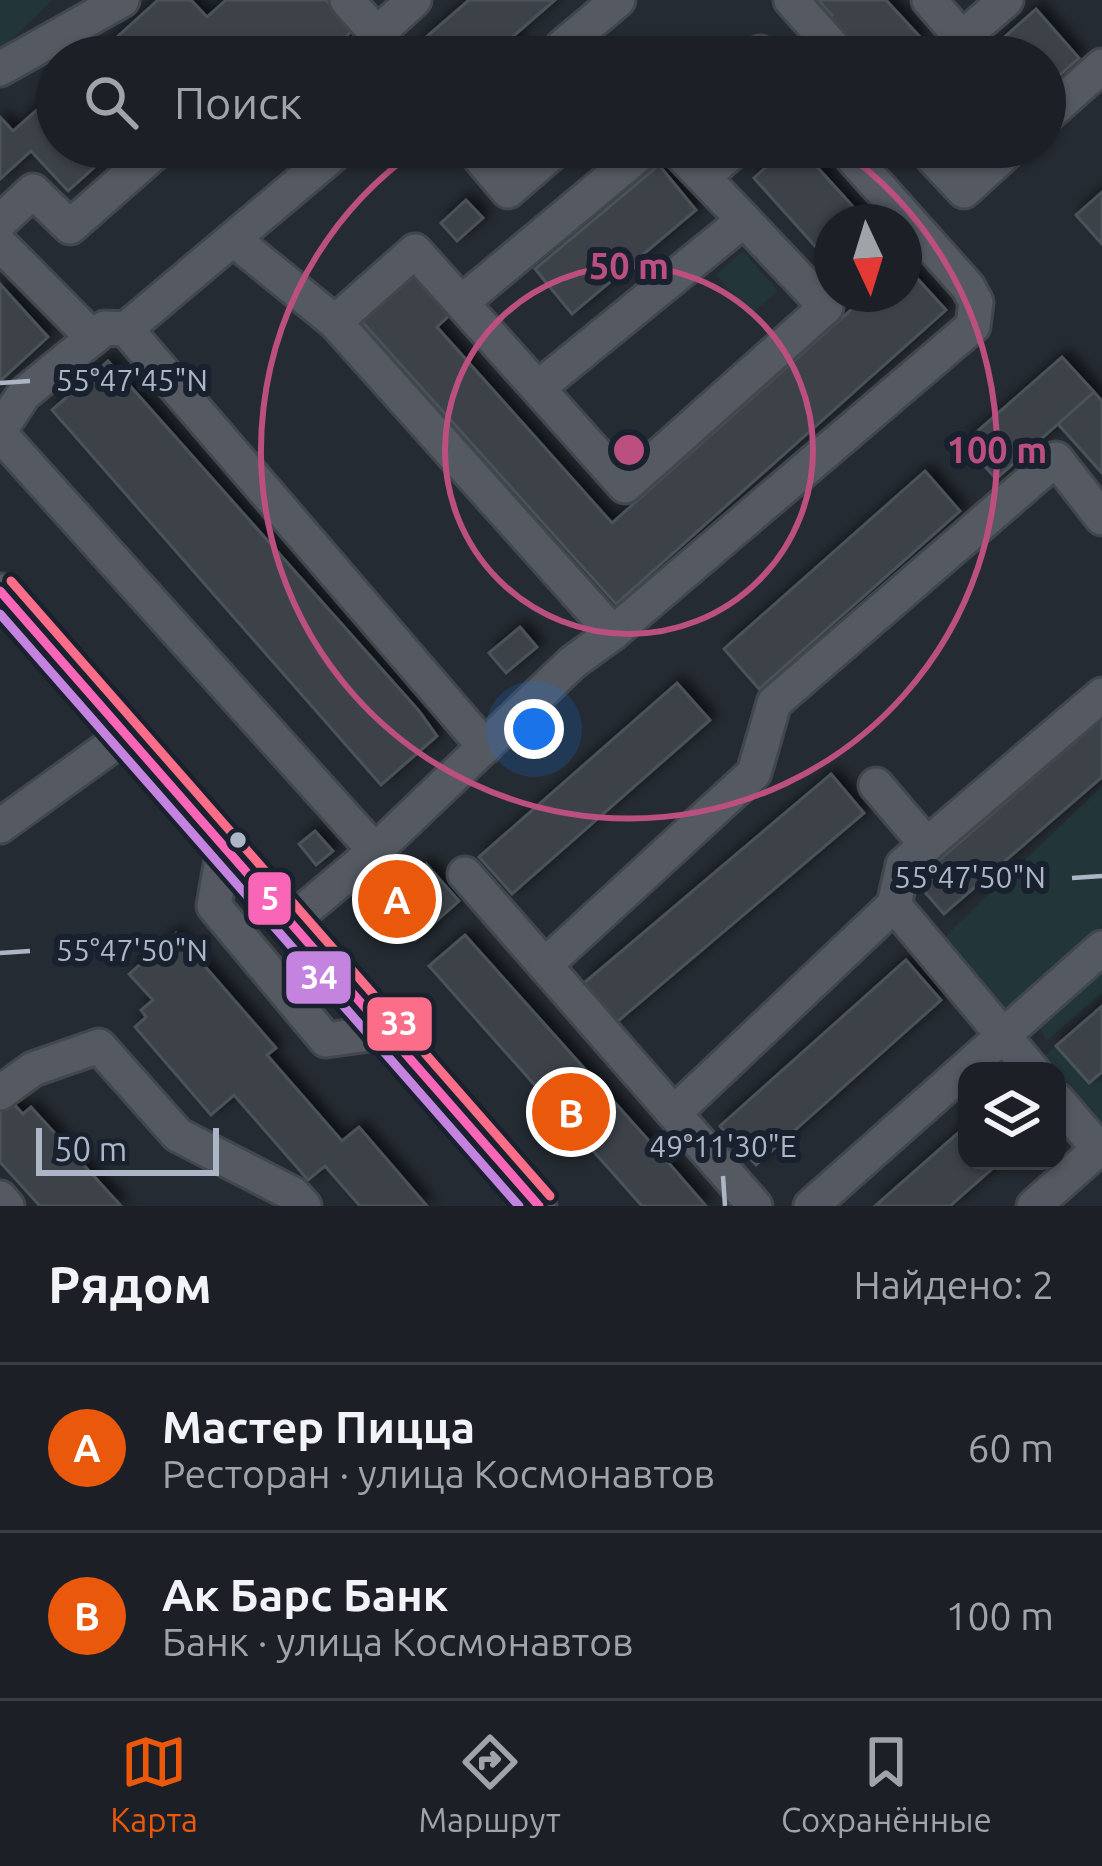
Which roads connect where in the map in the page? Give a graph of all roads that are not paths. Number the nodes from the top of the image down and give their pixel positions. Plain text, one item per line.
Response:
1 (122, 0) edge
2 (347, 0) edge
3 (414, 0) edge
4 (618, 0) edge
5 (790, 0) edge
6 (929, 0) edge
7 (1006, 0) edge
8 (58, 36) edge
9 (379, 36) edge
10 (392, 36) edge
11 (575, 36) edge
12 (823, 36) edge
13 (946, 36) edge
14 (964, 36) edge
15 (36, 49) edge
16 (1102, 66) edge
17 (0, 69) edge
18 (1066, 98) edge
19 (137, 168) edge
20 (316, 168) edge
21 (489, 168) edge
22 (535, 168) edge
23 (623, 168) edge
24 (695, 168) edge
25 (714, 168) edge
26 (862, 168) edge
27 (943, 168) edge
28 (989, 168) edge
29 (704, 177) junction
30 (744, 220) junction
31 (0, 223) edge
32 (233, 239) junction
33 (0, 244) edge
34 (462, 302) junction
35 (335, 322) junction
36 (109, 333) junction
37 (538, 388) junction
38 (0, 432) edge
39 (1102, 518) edge
40 (0, 591) edge
41 (613, 633) junction
42 (1102, 695) edge
43 (126, 735) junction
44 (485, 747) junction
45 (876, 785) dead end
46 (0, 826) edge
47 (927, 845) junction
48 (224, 848) junction
49 (376, 851) junction
50 (465, 874) dead end
51 (894, 904) junction
52 (294, 920) junction
53 (1102, 949) edge
54 (545, 965) junction
55 (391, 1031) junction
56 (1004, 1036) junction
57 (1026, 1062) edge
58 (0, 1094) edge
59 (1066, 1110) edge
60 (674, 1112) junction
61 (1100, 1148) edge
62 (0, 1198) edge
63 (1053, 1200) edge
64 (7, 1206) edge
65 (304, 1206) edge
66 (539, 1206) edge
67 (755, 1206) edge
68 (811, 1206) edge

1 - 8 street
2 - 9 street
3 - 10 street
4 - 11 street
5 - 12 street
6 - 13 street
7 - 14 street
15 - 17 street
16 - 18 street
19 - 31 street
20 - 32 street
21 - 22 street
23 - 34 street
24 - 29 street
25 - 29 street
26 - 41 street
27 - 28 street
29 - 30 street
30 - 37 street
30 - 37 street
32 - 35 street
32 - 36 street
33 - 36 street
34 - 35 street
34 - 37 street
35 - 41 street
36 - 38 street
36 - 44 street
38 - 49 street
39 - 54 street
40 - 43 street
41 - 44 street
42 - 47 street
43 - 46 street
43 - 48 street
44 - 49 street
45 - 47 street
47 - 51 street
48 - 52 street
48 - 55 street
49 - 52 street
50 - 54 street
51 - 56 street
51 - 60 street
52 - 55 street
53 - 56 street
54 - 60 street
55 - 66 street
56 - 57 street
56 - 68 street
58 - 65 street
59 - 61 street
60 - 67 street
61 - 63 street
62 - 64 street

